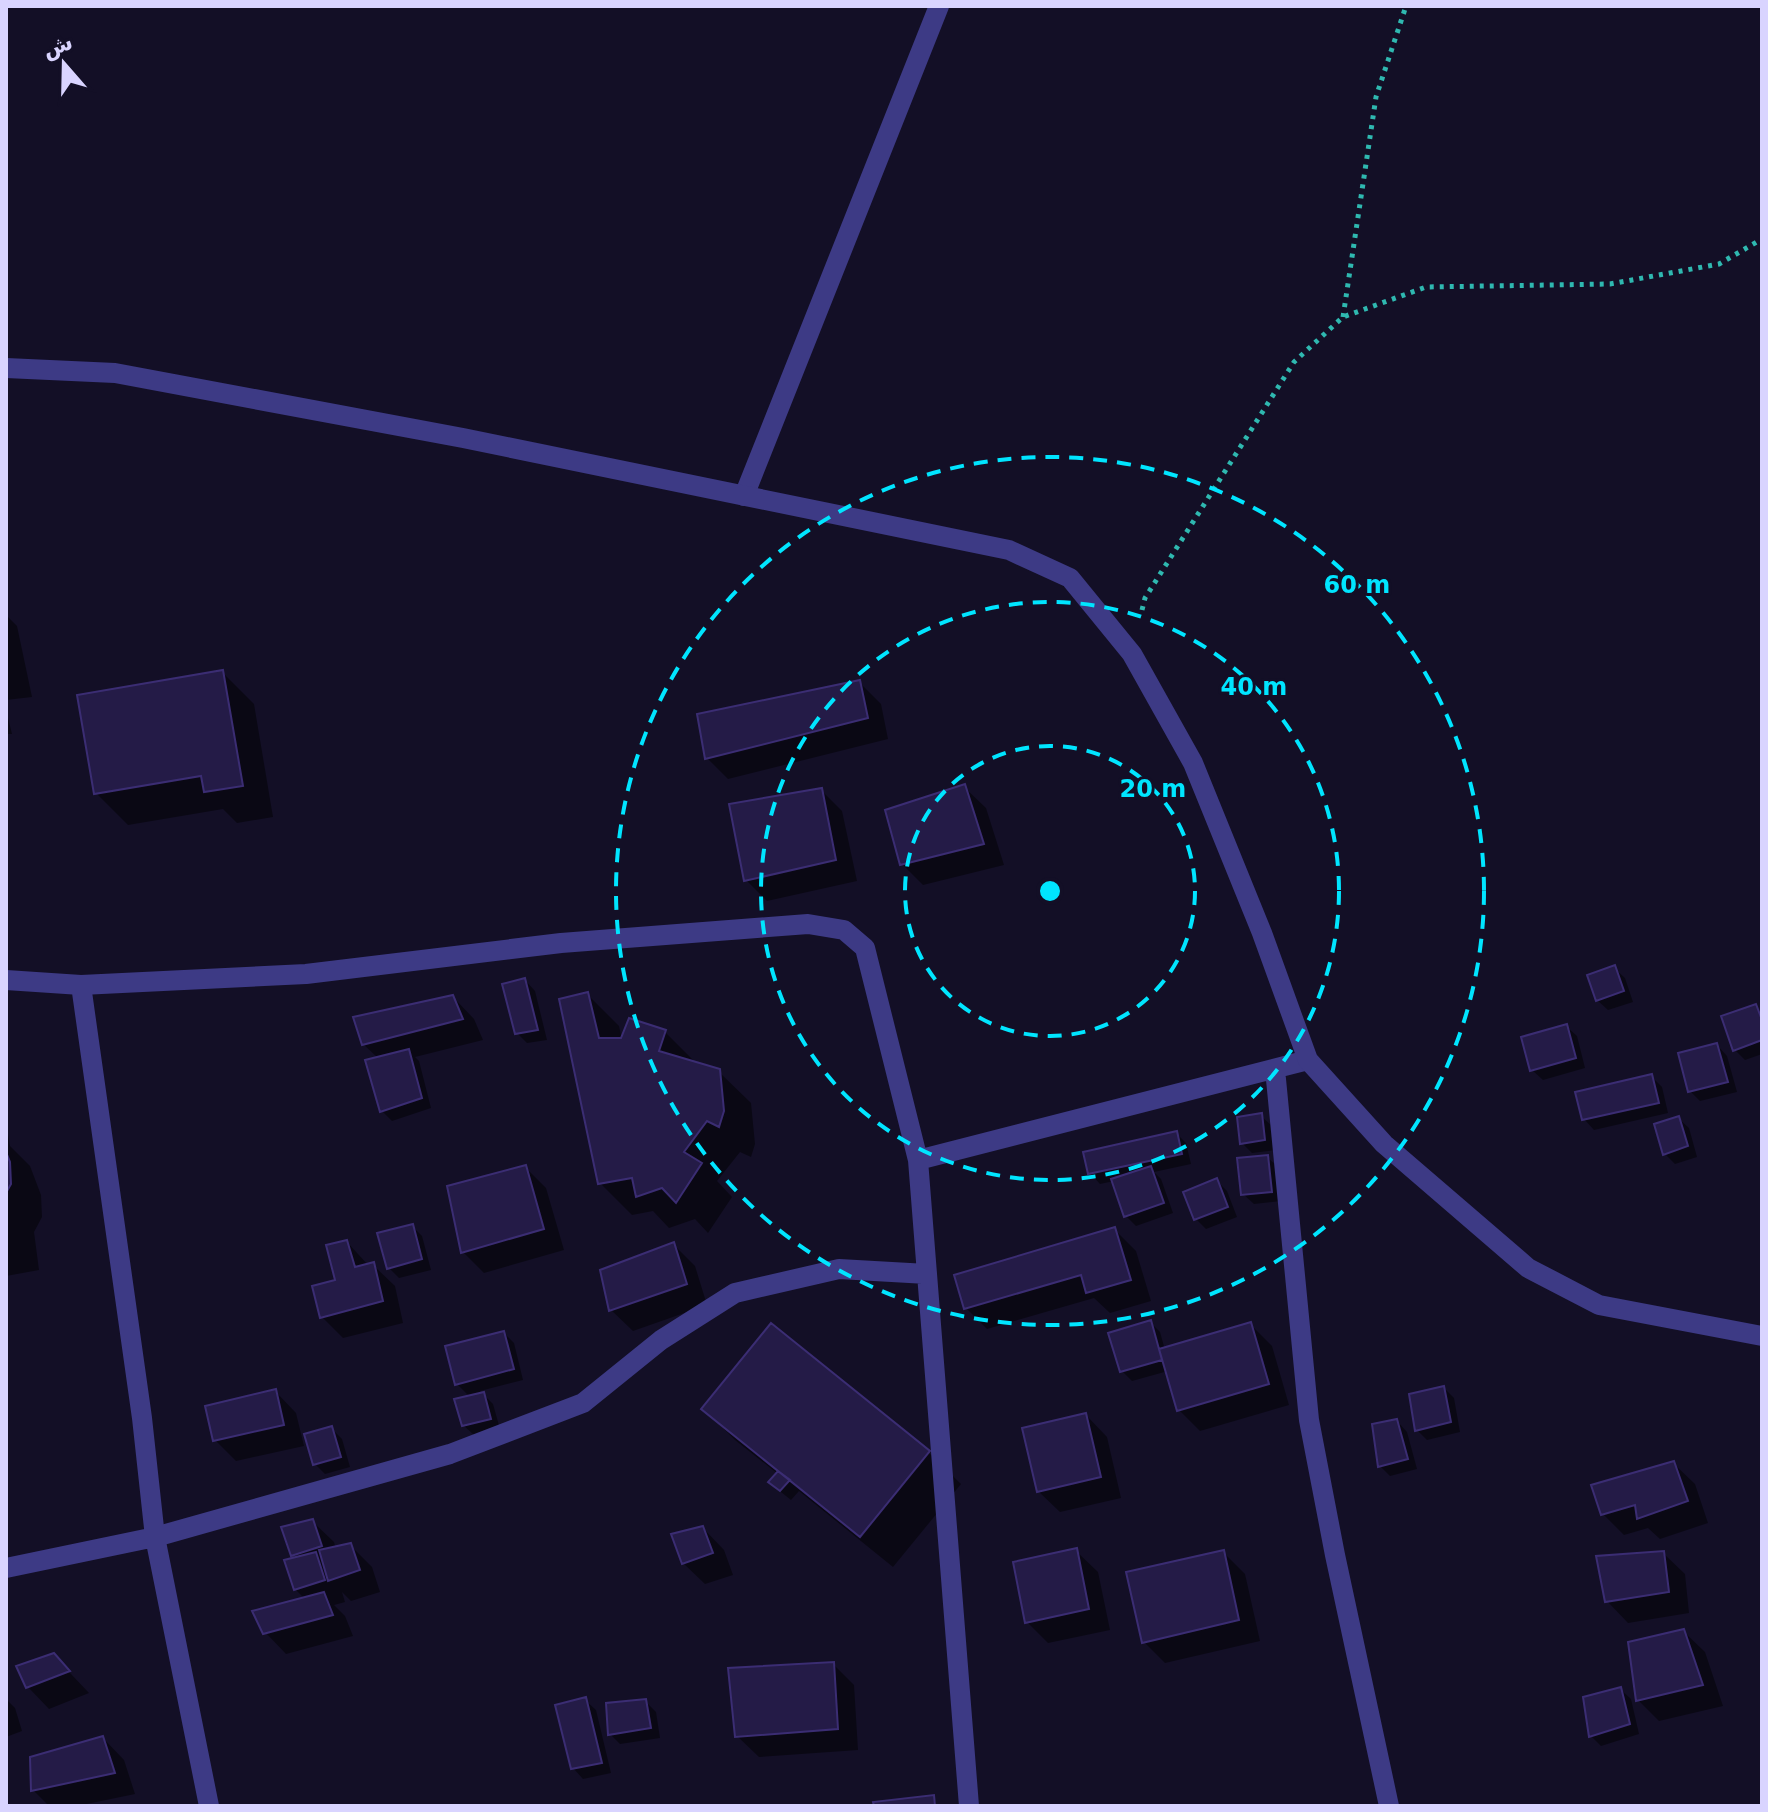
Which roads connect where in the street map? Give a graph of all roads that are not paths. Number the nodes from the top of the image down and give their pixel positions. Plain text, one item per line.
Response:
1 (939, 6) edge
2 (6, 368) edge
3 (744, 496) junction
4 (6, 980) edge
5 (81, 985) junction
6 (1308, 1060) junction
7 (1275, 1069) junction
8 (918, 1160) junction
9 (927, 1274) junction
10 (1762, 1336) edge
11 (155, 1537) junction
12 (6, 1568) edge
13 (209, 1806) edge
14 (969, 1806) edge
15 (1389, 1806) edge

1 - 3 street
2 - 3 street
3 - 6 street
4 - 5 street
5 - 8 street
5 - 11 street
6 - 7 street
6 - 10 street
7 - 8 street
7 - 15 street
8 - 9 street
9 - 11 street
9 - 14 street
11 - 12 street
11 - 13 street

